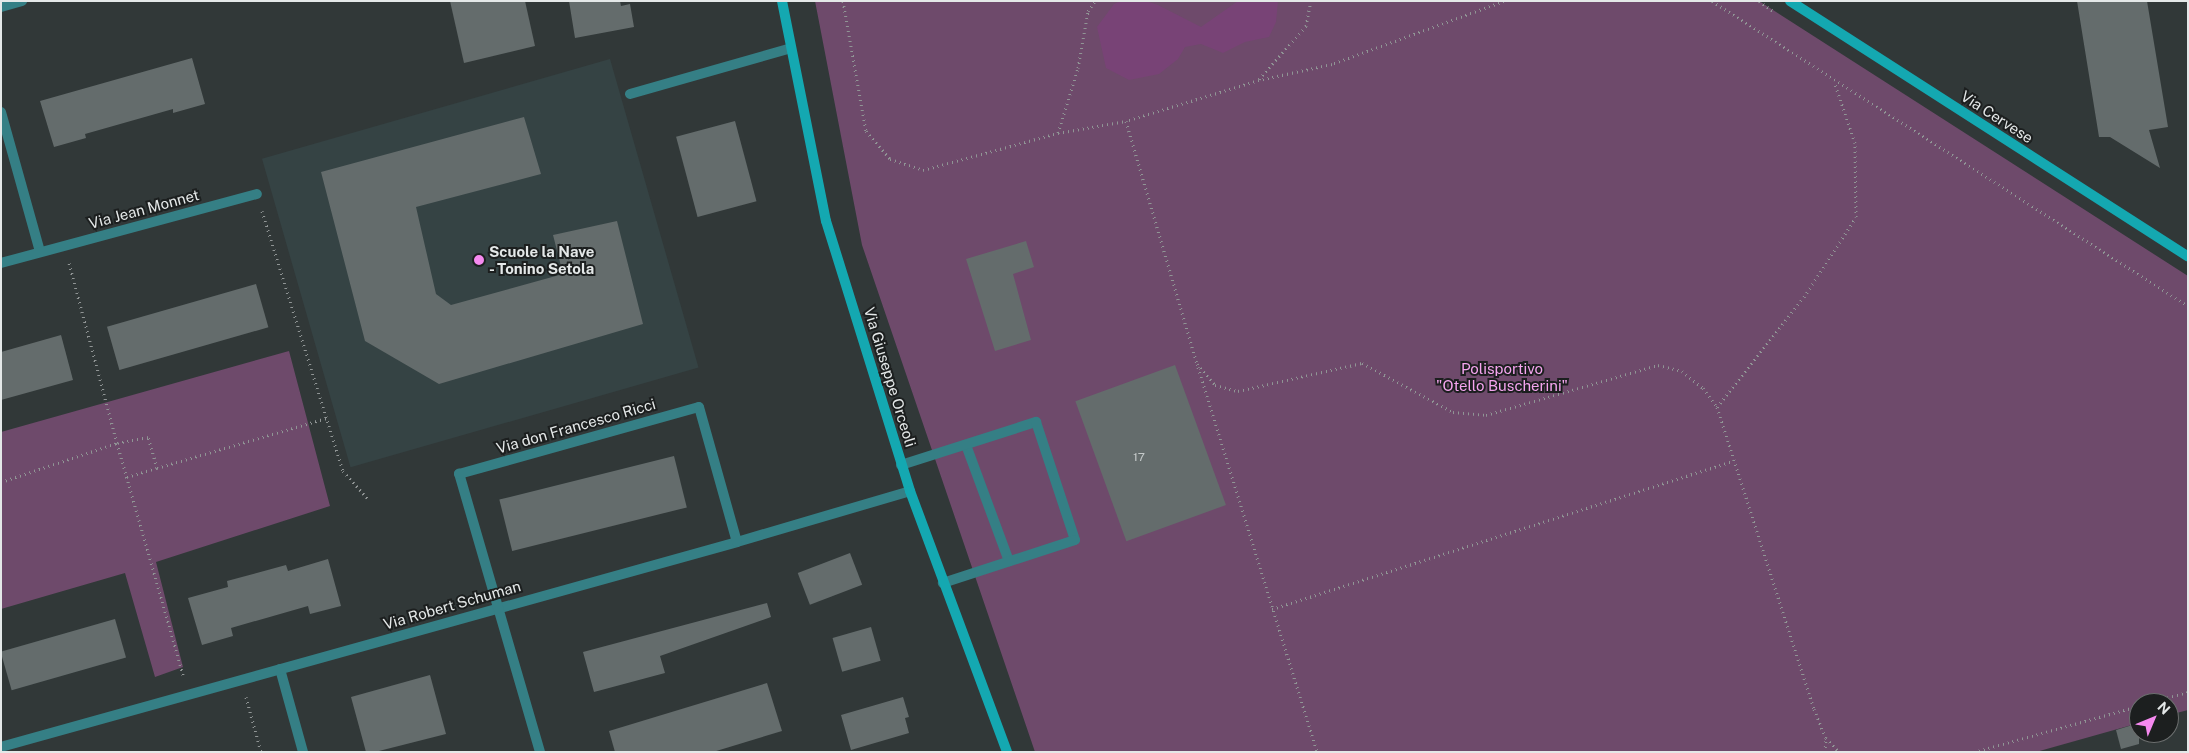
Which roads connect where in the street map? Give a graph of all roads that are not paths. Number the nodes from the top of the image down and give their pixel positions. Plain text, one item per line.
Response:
1 (22, 1) edge
2 (782, 1) edge
3 (1790, 1) edge
4 (1, 7) edge
5 (791, 48) junction
6 (630, 94) dead end
7 (1, 112) edge
8 (256, 194) road end
9 (40, 252) junction
10 (2188, 257) edge
11 (1, 263) edge
12 (966, 444) junction
13 (901, 465) junction
14 (910, 491) junction
15 (737, 542) junction
16 (1009, 561) junction
17 (943, 583) junction
18 (497, 608) junction
19 (280, 669) junction
20 (1, 747) edge
21 (303, 752) edge
22 (540, 752) edge
23 (1007, 752) edge

1 - 4 street
2 - 5 street, Via Giuseppe Orceoli
3 - 10 street, Via Cervese
5 - 6 street
5 - 13 street, Via Giuseppe Orceoli
7 - 9 street
8 - 9 street, Via Jean Monnet
9 - 11 street, Via Jean Monnet
12 - 13 street
12 - 16 street
12 - 16 street
13 - 14 street, Via Giuseppe Orceoli
14 - 15 street, Via Robert Schuman
14 - 17 street, Via Giuseppe Orceoli
15 - 18 street, Via Robert Schuman
15 - 18 street, Via don Francesco Ricci
16 - 17 street
17 - 23 street, Via Giuseppe Orceoli
18 - 19 street, Via Robert Schuman
18 - 22 street
19 - 20 street, Via Robert Schuman
19 - 21 street

